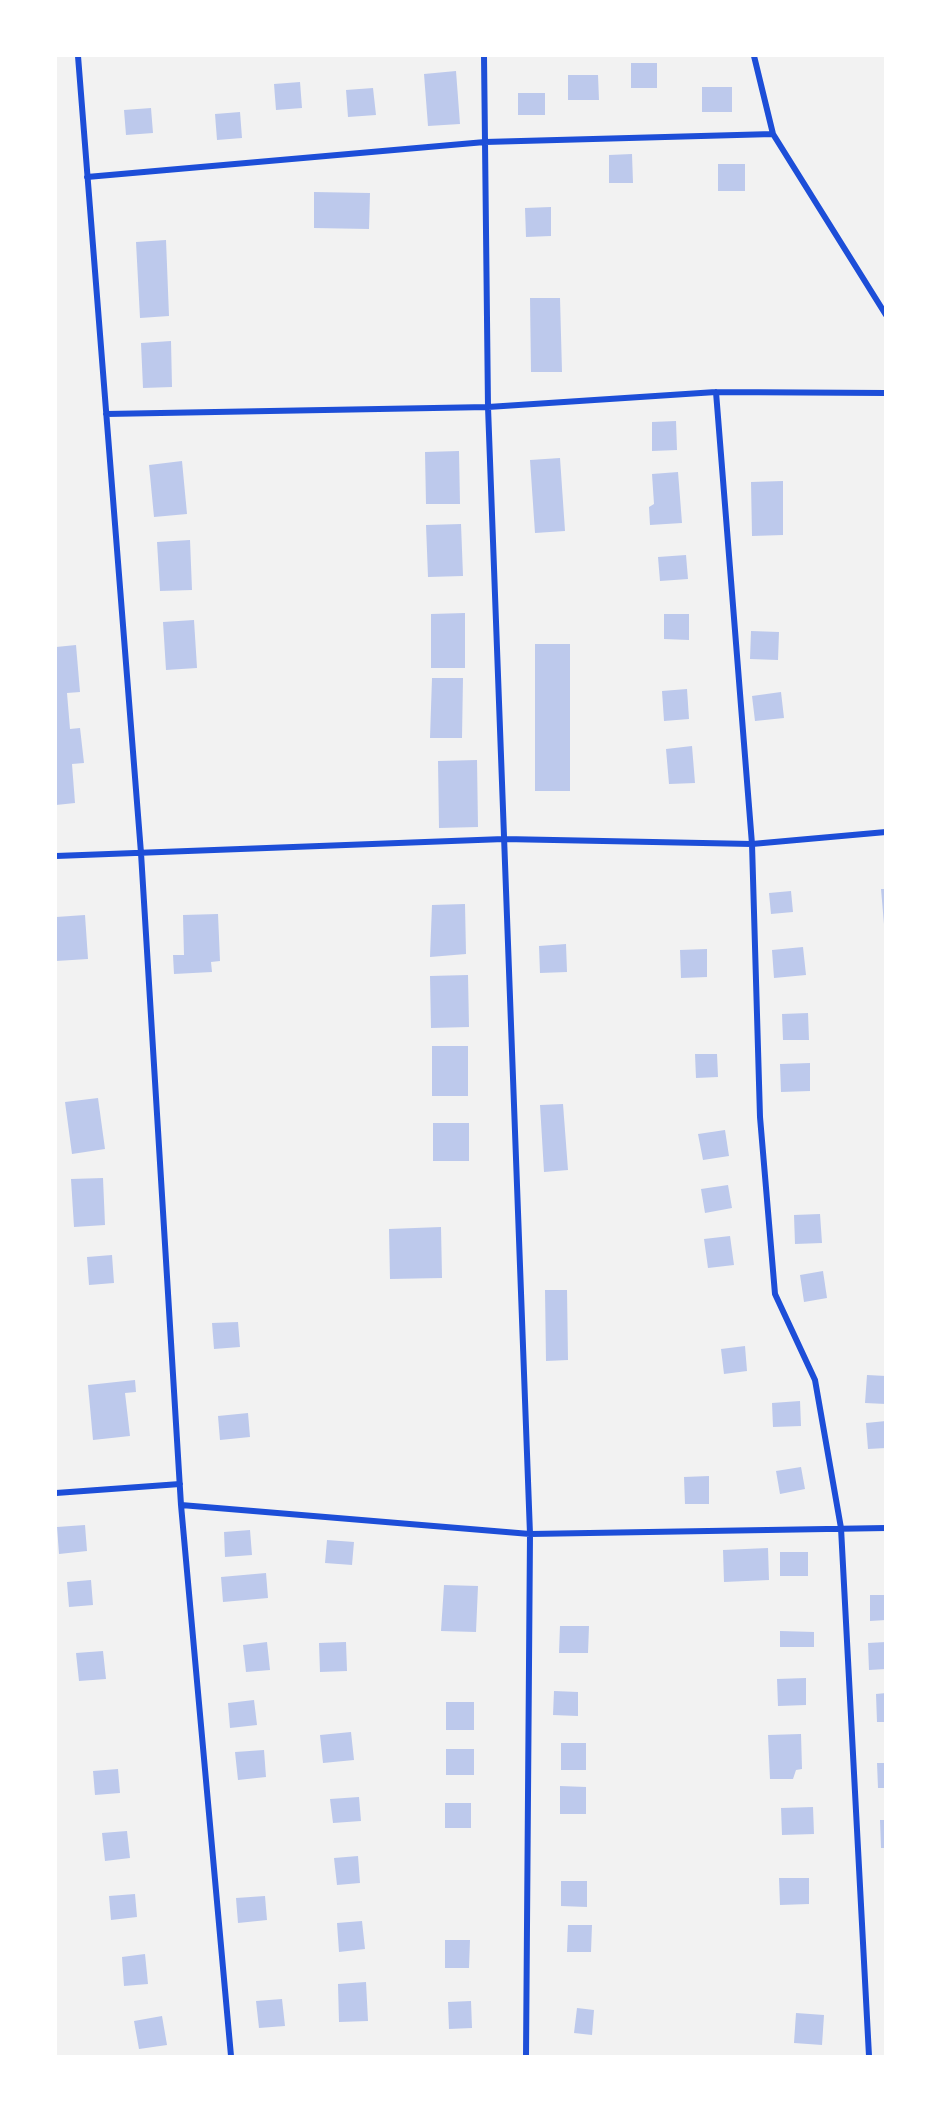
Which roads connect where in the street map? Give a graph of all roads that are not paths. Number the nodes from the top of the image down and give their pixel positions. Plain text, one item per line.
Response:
1 (78, 56) edge
2 (484, 56) edge
3 (754, 56) edge
4 (773, 134) junction
5 (486, 142) junction
6 (87, 177) junction
7 (885, 315) edge
8 (716, 392) junction
9 (885, 393) edge
10 (488, 407) junction
11 (106, 414) junction
12 (885, 832) edge
13 (504, 839) junction
14 (752, 844) junction
15 (141, 853) junction
16 (56, 856) edge
17 (180, 1484) junction
18 (56, 1493) edge
19 (181, 1505) junction
20 (841, 1528) junction
21 (885, 1528) edge
22 (530, 1534) junction
23 (231, 2056) edge
24 (526, 2056) edge
25 (869, 2056) edge

1 - 6 street
2 - 5 street
3 - 4 street
4 - 5 street
4 - 7 street
5 - 6 street
5 - 10 street
6 - 11 street
8 - 9 street
8 - 10 street
8 - 14 street
10 - 11 street
10 - 13 street
11 - 15 street
12 - 14 street
13 - 14 street
13 - 15 street
13 - 22 street
14 - 20 street
15 - 16 street
15 - 17 street
17 - 18 street
17 - 19 street
19 - 22 street
19 - 23 street
20 - 21 street
20 - 22 street
20 - 25 street
22 - 24 street

